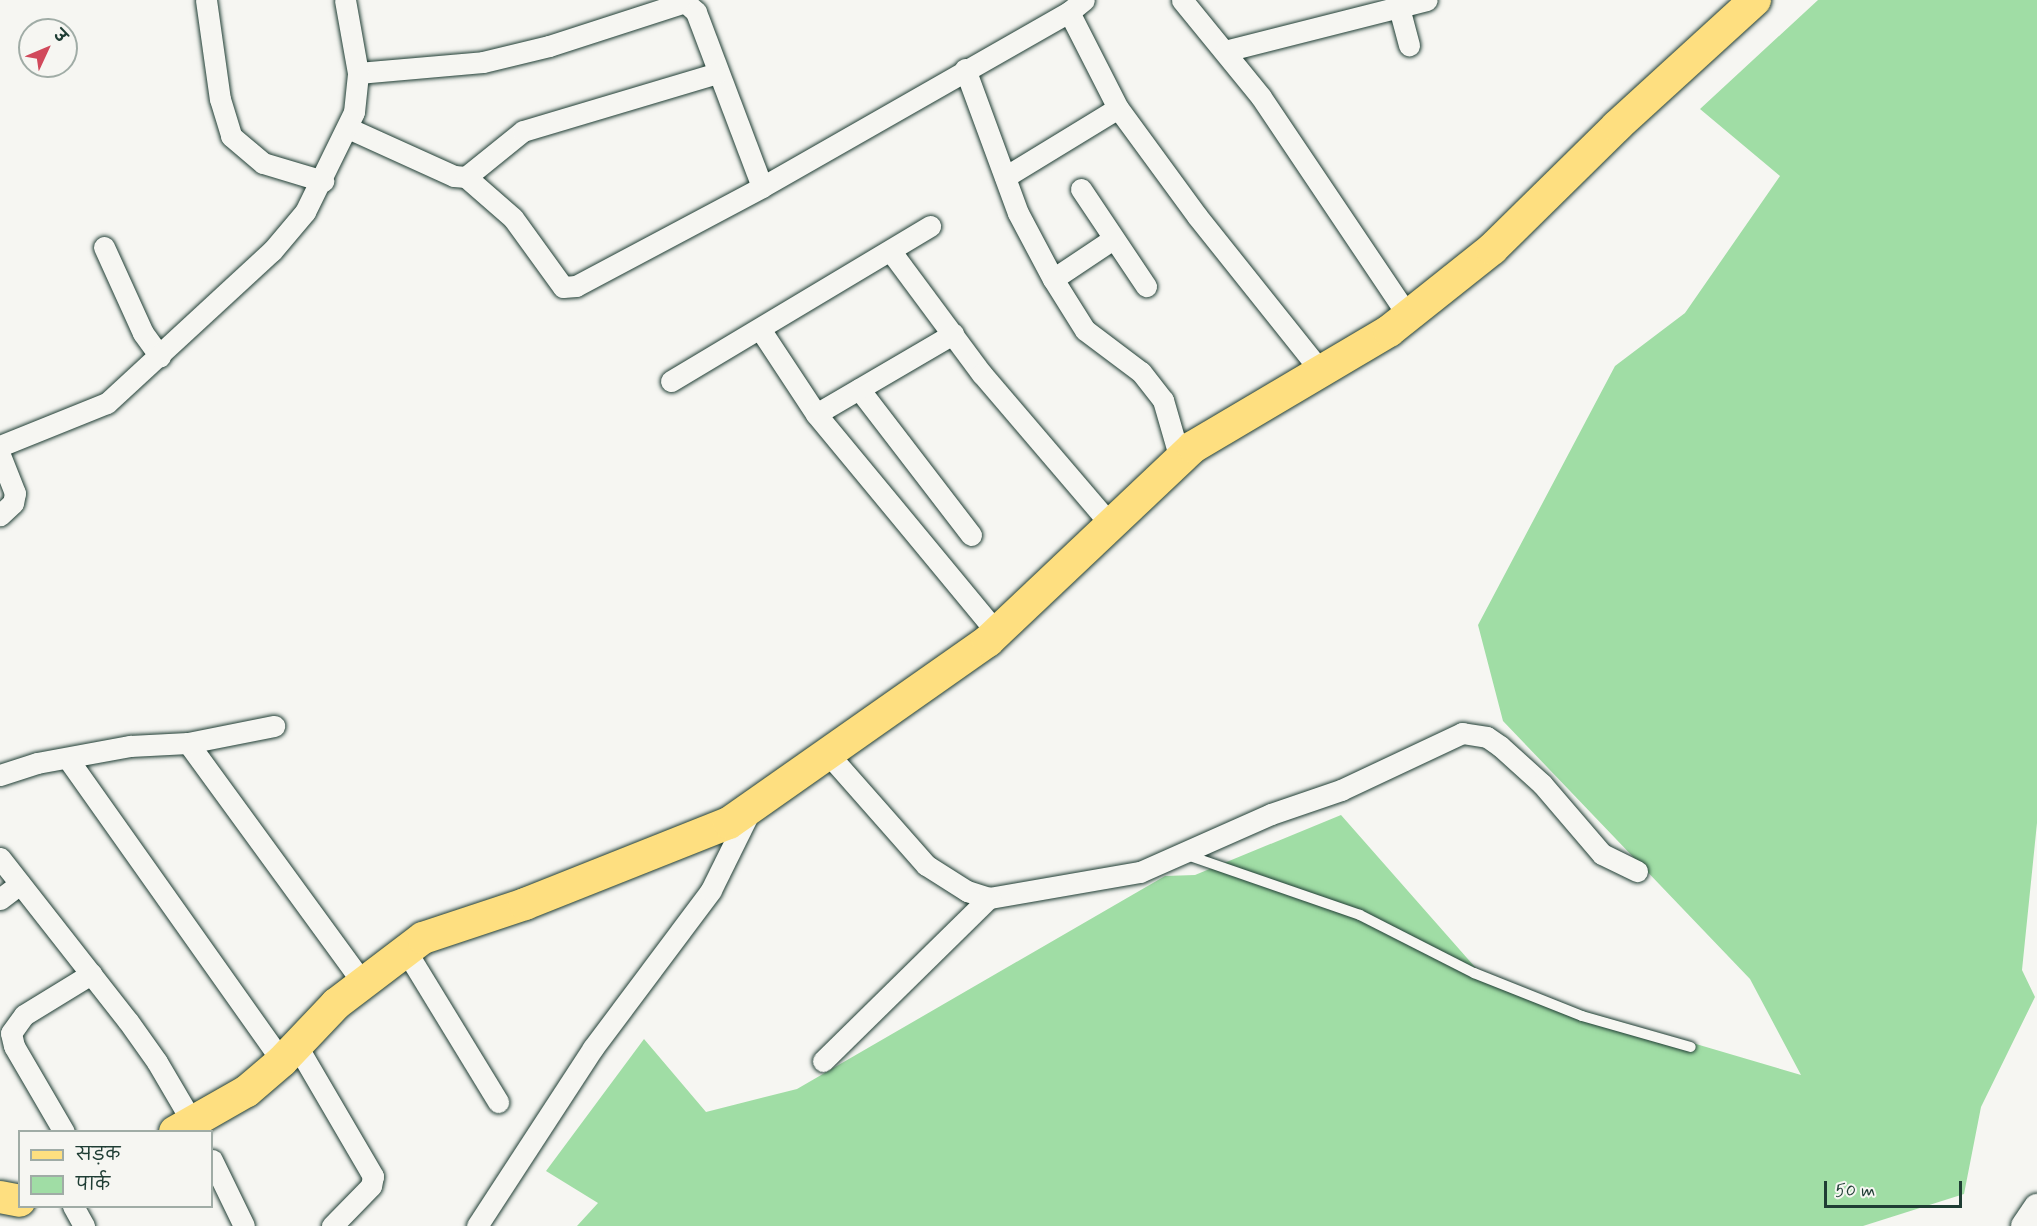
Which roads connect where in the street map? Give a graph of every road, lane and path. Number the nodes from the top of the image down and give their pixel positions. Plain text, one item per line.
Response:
1 (206, 0) edge
2 (345, 0) edge
3 (1182, 0) edge
4 (1427, 0) edge
5 (1755, 0) edge
6 (1398, 4) edge
7 (1076, 6) edge
8 (1409, 45) dead end
9 (1226, 51) junction
10 (965, 69) junction
11 (358, 73) junction
12 (717, 73) junction
13 (1118, 108) junction
14 (348, 128) junction
15 (466, 177) junction
16 (1005, 177) junction
17 (323, 181) junction
18 (762, 187) junction
19 (1081, 189) dead end
20 (930, 226) dead end
21 (1113, 239) junction
22 (104, 247) dead end
23 (892, 253) junction
24 (1053, 279) junction
25 (1146, 286) dead end
26 (1408, 316) junction
27 (760, 329) junction
28 (953, 334) junction
29 (160, 356) junction
30 (1320, 370) junction
31 (671, 381) dead end
32 (859, 389) junction
33 (816, 414) junction
34 (0, 446) edge
35 (0, 455) edge
36 (1180, 459) junction
37 (0, 515) edge
38 (1111, 525) junction
39 (971, 535) dead end
40 (997, 633) junction
41 (274, 726) dead end
42 (188, 743) junction
43 (829, 755) junction
44 (68, 759) junction
45 (0, 775) edge
46 (751, 811) junction
47 (1184, 854) junction
48 (0, 858) edge
49 (1637, 871) dead end
50 (20, 884) junction
51 (989, 898) junction
52 (0, 899) edge
53 (406, 951) junction
54 (91, 974) junction
55 (363, 983) junction
56 (1691, 1047) dead end
57 (289, 1053) junction
58 (823, 1061) dead end
59 (498, 1102) dead end
60 (189, 1129) edge
61 (63, 1130) edge
62 (213, 1162) edge
63 (2037, 1207) edge
64 (74, 1208) edge
65 (84, 1226) edge
66 (244, 1226) edge
67 (332, 1226) edge
68 (477, 1226) edge
69 (2024, 1226) edge

1 - 17 street
2 - 11 street
3 - 9 street
4 - 6 street
5 - 26 main road
6 - 8 street
6 - 9 street
7 - 10 street
7 - 13 street
9 - 26 street
10 - 16 street
10 - 18 street
11 - 12 street
11 - 14 street
12 - 15 street
12 - 18 street
13 - 16 street
13 - 30 street
14 - 15 street
14 - 17 street
15 - 18 street
16 - 24 street
17 - 29 street
19 - 21 street
20 - 23 street
21 - 24 street
21 - 25 street
22 - 29 street
23 - 27 street
23 - 28 street
24 - 36 street
26 - 30 main road
27 - 31 street
27 - 33 street
28 - 32 street
28 - 38 street
29 - 34 street
30 - 36 main road
32 - 33 street
32 - 39 street
33 - 40 street
35 - 37 street
36 - 38 main road
38 - 40 main road
40 - 43 main road
41 - 42 street
42 - 44 street
42 - 55 street
43 - 46 main road
43 - 51 street
44 - 45 street
44 - 57 street
46 - 53 main road
46 - 68 street
47 - 49 street
47 - 51 street
47 - 56 lane
48 - 50 street
50 - 52 street
50 - 54 street
51 - 58 street
53 - 55 main road
53 - 59 street
54 - 60 street
54 - 61 street
55 - 57 main road
57 - 60 main road
57 - 67 street
62 - 66 street
63 - 69 street
64 - 65 street

